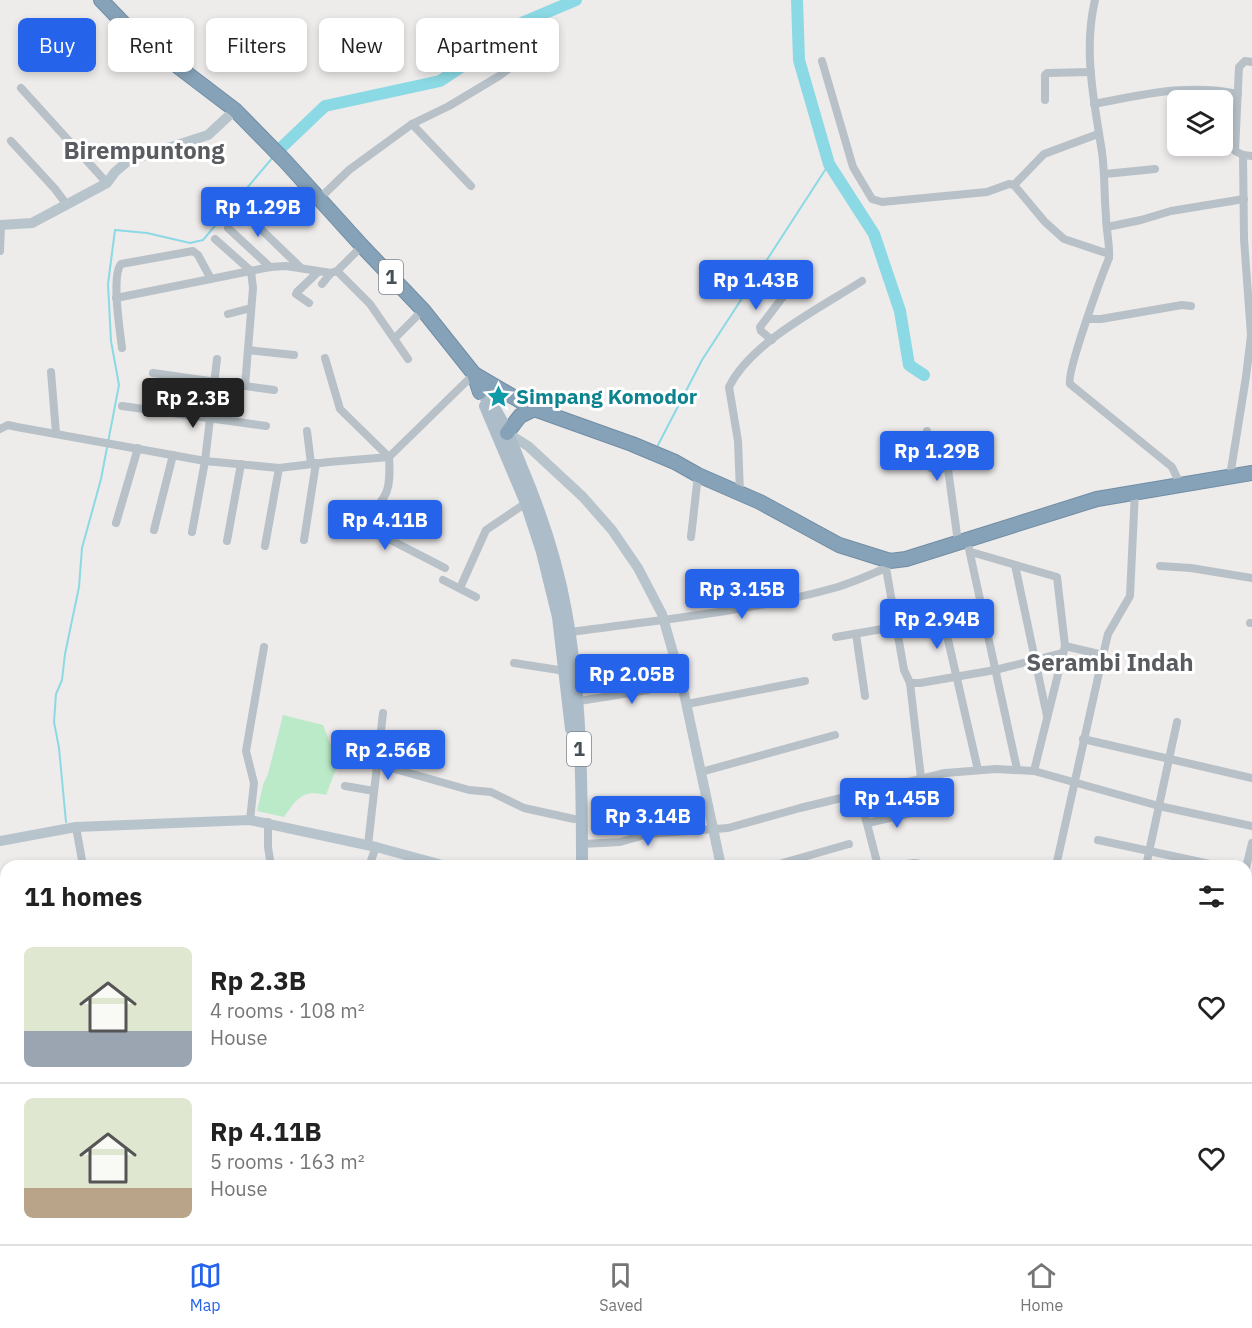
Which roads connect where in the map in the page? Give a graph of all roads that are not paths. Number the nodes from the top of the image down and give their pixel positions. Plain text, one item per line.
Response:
1 (101, 0) edge
2 (1095, 0) edge
3 (822, 61) dead end
4 (1252, 62) edge
5 (504, 72) edge
6 (1091, 72) junction
7 (21, 88) dead end
8 (1238, 94) junction
9 (1045, 100) dead end
10 (1094, 104) junction
11 (235, 110) junction
12 (412, 124) junction
13 (1098, 134) junction
14 (11, 141) dead end
15 (1248, 155) edge
16 (1155, 169) dead end
17 (1105, 174) junction
18 (107, 183) junction
19 (1014, 185) junction
20 (471, 186) dead end
21 (319, 199) junction
22 (1244, 199) junction
23 (67, 205) junction
24 (241, 210) dead end
25 (0, 225) edge
26 (1107, 227) junction
27 (228, 228) dead end
28 (215, 239) dead end
29 (362, 246) junction
30 (0, 251) edge
31 (1109, 254) junction
32 (270, 267) junction
33 (300, 267) junction
34 (251, 271) junction
35 (318, 272) junction
36 (334, 272) junction
37 (211, 279) junction
38 (795, 281) dead end
39 (862, 281) dead end
40 (322, 284) dead end
41 (117, 298) junction
42 (309, 303) dead end
43 (1191, 306) dead end
44 (251, 308) junction
45 (423, 310) junction
46 (228, 314) dead end
47 (1088, 319) junction
48 (395, 338) junction
49 (771, 340) junction
50 (122, 348) dead end
51 (248, 350) junction
52 (294, 355) dead end
53 (325, 358) dead end
54 (217, 359) dead end
55 (408, 359) dead end
56 (51, 372) dead end
57 (153, 373) dead end
58 (474, 374) junction
59 (215, 382) junction
60 (245, 386) junction
61 (274, 390) dead end
62 (480, 392) junction
63 (122, 406) dead end
64 (534, 409) junction
65 (210, 418) junction
66 (266, 426) dead end
67 (0, 429) edge
68 (307, 431) dead end
69 (927, 431) dead end
70 (56, 433) junction
71 (507, 433) junction
72 (138, 448) junction
73 (173, 455) junction
74 (389, 457) junction
75 (205, 460) junction
76 (241, 464) junction
77 (314, 464) junction
78 (279, 468) junction
79 (1252, 473) edge
80 (698, 475) junction
81 (1230, 476) junction
82 (1180, 484) junction
83 (1136, 491) junction
84 (740, 493) junction
85 (526, 503) junction
86 (337, 510) dead end
87 (364, 520) junction
88 (117, 523) dead end
89 (154, 530) dead end
90 (192, 532) dead end
91 (692, 537) dead end
92 (304, 540) dead end
93 (227, 541) dead end
94 (965, 545) junction
95 (265, 546) dead end
96 (888, 564) junction
97 (1015, 565) junction
98 (1160, 566) dead end
99 (445, 567) dead end
100 (1252, 578) edge
101 (443, 580) dead end
102 (460, 588) junction
103 (476, 597) dead end
104 (958, 616) dead end
105 (943, 618) junction
106 (664, 620) junction
107 (897, 627) junction
108 (570, 632) junction
109 (856, 634) junction
110 (836, 637) dead end
111 (264, 646) dead end
112 (1064, 650) junction
113 (1103, 655) junction
114 (1035, 662) junction
115 (514, 663) dead end
116 (653, 666) dead end
117 (995, 670) junction
118 (565, 671) junction
119 (957, 677) junction
120 (805, 681) dead end
121 (910, 683) junction
122 (865, 696) dead end
123 (573, 702) junction
124 (687, 704) junction
125 (383, 713) dead end
126 (1047, 719) junction
127 (1177, 722) dead end
128 (835, 735) dead end
129 (1083, 739) junction
130 (1169, 759) junction
131 (377, 764) junction
132 (1017, 769) junction
133 (978, 770) junction
134 (1034, 771) junction
135 (701, 772) junction
136 (921, 778) junction
137 (1252, 778) edge
138 (1074, 782) junction
139 (345, 786) dead end
140 (374, 791) junction
141 (859, 793) junction
142 (1160, 806) junction
143 (921, 811) dead end
144 (574, 819) junction
145 (250, 820) junction
146 (268, 822) junction
147 (868, 823) junction
148 (1252, 826) edge
149 (71, 828) junction
150 (713, 830) junction
151 (1098, 840) dead end
152 (0, 841) edge
153 (1252, 843) edge
154 (582, 844) junction
155 (849, 844) dead end
156 (372, 846) junction
157 (1149, 851) junction
158 (81, 860) edge
159 (270, 860) edge
160 (370, 860) edge
161 (424, 860) edge
162 (574, 860) edge
163 (582, 860) edge
164 (720, 860) edge
165 (793, 860) edge
166 (877, 860) edge
167 (1057, 860) edge
168 (1147, 860) edge
169 (1191, 860) edge
170 (1248, 860) edge

1 - 11 highway, 1
2 - 6 street
3 - 19 street
4 - 8 street
5 - 12 street
6 - 9 street
6 - 10 street
7 - 18 street
8 - 10 street
8 - 15 street
10 - 13 street
11 - 18 street
11 - 21 highway, 1
12 - 20 street
12 - 21 street
13 - 17 street
13 - 19 street
14 - 23 street
15 - 22 street
16 - 17 street
17 - 26 street
18 - 23 street
19 - 31 street
21 - 29 highway, 1
22 - 26 street
22 - 81 street
23 - 25 street
24 - 33 street
25 - 30 street
26 - 31 street
27 - 32 street
28 - 34 street
29 - 36 street
29 - 45 highway, 1
31 - 47 street
32 - 33 street
32 - 34 street
33 - 35 street
34 - 37 street
34 - 44 street
35 - 36 street
35 - 42 street
36 - 40 street
36 - 48 street
37 - 41 street
37 - 41 street
38 - 49 street
39 - 49 street
41 - 50 street
43 - 47 street
44 - 46 street
44 - 51 street
45 - 48 street
45 - 58 highway, 1
47 - 82 street
48 - 55 street
49 - 84 street
51 - 52 street
51 - 60 street
53 - 74 street
54 - 59 street
56 - 70 street
57 - 59 street
58 - 62 highway, 1
58 - 64 highway
58 - 74 street
59 - 60 street
59 - 65 street
60 - 61 street
62 - 71 main road, 1
62 - 85 main road, 1
63 - 65 street
64 - 71 highway
64 - 80 highway
65 - 66 street
65 - 75 street
67 - 70 street
68 - 77 street
69 - 94 street
70 - 72 street
71 - 106 street
71 - 108 main road, 1
72 - 73 street
72 - 88 street
73 - 75 street
73 - 89 street
74 - 77 street
74 - 87 street
75 - 76 street
75 - 90 street
76 - 78 street
76 - 93 street
77 - 78 street
77 - 92 street
78 - 95 street
79 - 81 highway
80 - 84 highway
80 - 91 street
81 - 82 highway
82 - 83 highway
83 - 94 highway
83 - 113 street
84 - 96 highway
85 - 102 street
85 - 118 main road, 1
86 - 87 street
87 - 99 street
94 - 96 highway
94 - 97 street
94 - 117 street
96 - 106 street
96 - 107 street
97 - 112 street
97 - 114 street
98 - 100 street
101 - 102 street
102 - 103 street
104 - 105 street
105 - 107 street
105 - 119 street
106 - 108 street
106 - 124 street
107 - 109 street
107 - 121 street
108 - 123 main road, 1
109 - 110 street
109 - 122 street
111 - 145 street
112 - 113 street
112 - 114 street
112 - 126 street
113 - 129 street
114 - 117 street
114 - 126 street
115 - 118 street
116 - 123 street
117 - 119 street
117 - 132 street
118 - 123 main road, 1
119 - 121 street
119 - 133 street
120 - 124 street
121 - 136 street
123 - 144 main road, 1
123 - 154 main road, 1
124 - 135 street
125 - 131 street
126 - 134 street
127 - 130 street
128 - 135 street
129 - 130 street
129 - 138 street
130 - 137 street
130 - 142 street
131 - 140 street
131 - 144 street
132 - 133 street
132 - 134 street
133 - 136 street
134 - 138 street
135 - 150 street
136 - 141 street
138 - 142 street
138 - 167 street
139 - 140 street
140 - 156 street
141 - 147 street
141 - 150 street
142 - 148 street
142 - 157 street
143 - 147 street
144 - 162 main road, 1
145 - 146 street
145 - 149 street
146 - 156 street
146 - 159 street
147 - 166 street
149 - 152 street
149 - 158 street
150 - 154 street
150 - 164 street
151 - 157 street
153 - 170 street
154 - 163 main road, 1
155 - 165 street
156 - 160 street
156 - 161 street
157 - 168 street
157 - 169 street

